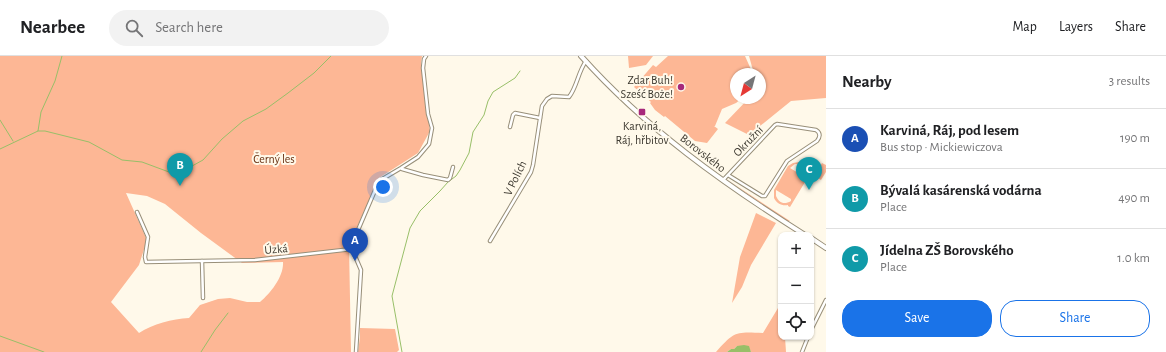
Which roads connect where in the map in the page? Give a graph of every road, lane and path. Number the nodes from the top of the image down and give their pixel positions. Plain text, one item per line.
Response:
1 (426, 56) edge
2 (581, 56) edge
3 (586, 61) junction
4 (540, 118) junction
5 (510, 127) dead end
6 (453, 167) dead end
7 (401, 168) junction
8 (728, 175) junction
9 (722, 181) junction
10 (137, 212) dead end
11 (800, 232) edge
12 (814, 240) edge
13 (490, 241) dead end
14 (826, 248) edge
15 (352, 249) junction
16 (202, 261) junction
17 (203, 298) dead end
18 (826, 300) edge
19 (814, 324) edge
20 (807, 340) edge
21 (356, 352) edge
22 (802, 352) edge

1 - 7 street
2 - 3 main road, Borovského
3 - 4 street, V Polích
3 - 9 main road, Borovského
4 - 5 street
4 - 13 street, V Polích
6 - 7 street
7 - 15 street
8 - 8 street, Okružní
8 - 9 street, Okružní
9 - 11 main road, Borovského
10 - 16 street, Úzká
12 - 14 main road
15 - 16 street, Úzká
15 - 21 street
16 - 17 street
18 - 19 street
20 - 22 street

